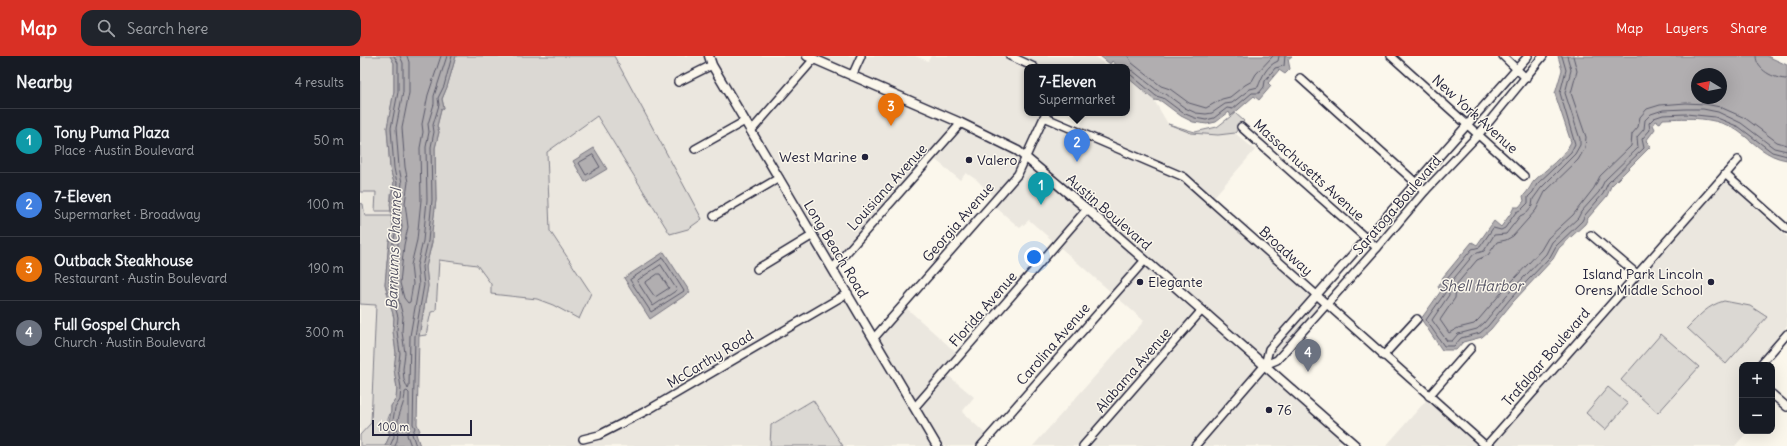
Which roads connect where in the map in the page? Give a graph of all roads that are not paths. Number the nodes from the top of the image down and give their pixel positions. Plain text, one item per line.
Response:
1 (703, 56) edge
2 (709, 56) edge
3 (861, 56) edge
4 (1010, 56) edge
5 (1391, 56) edge
6 (1503, 56) edge
7 (1528, 56) edge
8 (1543, 56) edge
9 (810, 57) edge
10 (1027, 64) edge
11 (712, 65) junction
12 (1516, 68) junction
13 (852, 76) junction
14 (1300, 78) dead end
15 (1526, 78) junction
16 (678, 82) dead end
17 (1045, 116) edge
18 (1047, 116) edge
19 (745, 121) junction
20 (961, 123) junction
21 (1467, 124) junction
22 (1241, 126) dead end
23 (751, 131) junction
24 (1479, 134) junction
25 (696, 149) dead end
26 (1026, 157) junction
27 (1738, 160) dead end
28 (1725, 174) junction
29 (1524, 176) dead end
30 (779, 178) junction
31 (1415, 182) junction
32 (1425, 191) junction
33 (1087, 209) junction
34 (714, 216) dead end
35 (1787, 229) edge
36 (812, 235) junction
37 (1592, 235) dead end
38 (1365, 238) junction
39 (1377, 248) junction
40 (1145, 260) junction
41 (833, 268) junction
42 (756, 269) dead end
43 (1637, 274) junction
44 (848, 293) junction
45 (1316, 295) junction
46 (1326, 304) junction
47 (1202, 310) junction
48 (1417, 319) dead end
49 (1787, 334) edge
50 (874, 338) junction
51 (1471, 348) dead end
52 (1383, 356) junction
53 (1763, 362) edge
54 (1265, 365) junction
55 (1429, 396) junction
56 (1775, 397) edge
57 (914, 407) junction
58 (1787, 407) edge
59 (583, 439) dead end
60 (937, 446) edge
61 (982, 446) edge
62 (1083, 446) edge
63 (1194, 446) edge
64 (1356, 446) edge
65 (1486, 446) edge

1 - 11 main road, Long Beach Road
2 - 11 main road, Long Beach Road
3 - 13 street
4 - 10 street
5 - 21 street, New York Avenue
6 - 12 street
7 - 12 street, Saratoga Boulevard
8 - 15 street, Saratoga Boulevard
9 - 13 main road, Austin Boulevard
9 - 23 street
11 - 16 street
11 - 19 main road, Long Beach Road
12 - 15 street
12 - 21 street, Saratoga Boulevard
13 - 20 main road, Austin Boulevard
14 - 31 street
15 - 24 street, Saratoga Boulevard
17 - 26 street, Georgia Avenue
18 - 45 street, Broadway
19 - 23 main road, Long Beach Road
19 - 25 street
20 - 26 main road, Austin Boulevard
20 - 41 street, Louisiana Avenue
21 - 24 street, New York Avenue
21 - 31 street, Saratoga Boulevard
22 - 38 street, Massachusetts Avenue
23 - 30 main road, Long Beach Road
24 - 29 street, New York Avenue
24 - 32 street, Saratoga Boulevard
26 - 33 main road, Austin Boulevard
26 - 50 street, Georgia Avenue
27 - 28 street, Trafalgar Boulevard
28 - 35 street
28 - 43 street, Trafalgar Boulevard
30 - 34 street
30 - 36 main road, Long Beach Road
31 - 32 street
31 - 38 street, Saratoga Boulevard
32 - 39 street, Saratoga Boulevard
33 - 40 main road, Austin Boulevard
33 - 57 street, Florida Avenue
36 - 41 main road, Long Beach Road
36 - 42 street
37 - 43 street
38 - 39 street, Massachusetts Avenue
38 - 45 street, Saratoga Boulevard
39 - 46 street, Saratoga Boulevard
40 - 47 main road, Austin Boulevard
40 - 61 street, Carolina Avenue
41 - 44 main road, Long Beach Road
43 - 65 street, Trafalgar Boulevard
44 - 50 main road, Long Beach Road
44 - 59 street, McCarthy Road
45 - 46 street, Broadway
45 - 54 street, Saratoga Boulevard
46 - 52 street, Broadway
46 - 54 street, Saratoga Boulevard
47 - 54 main road, Austin Boulevard
47 - 62 street, Alabama Avenue
48 - 52 street
49 - 53 street
50 - 57 main road, Long Beach Road
51 - 55 street
52 - 55 street, Broadway
54 - 63 street, Saratoga Boulevard
54 - 64 main road, Austin Boulevard
55 - 65 street, Broadway
56 - 58 street
57 - 60 main road, Long Beach Road

